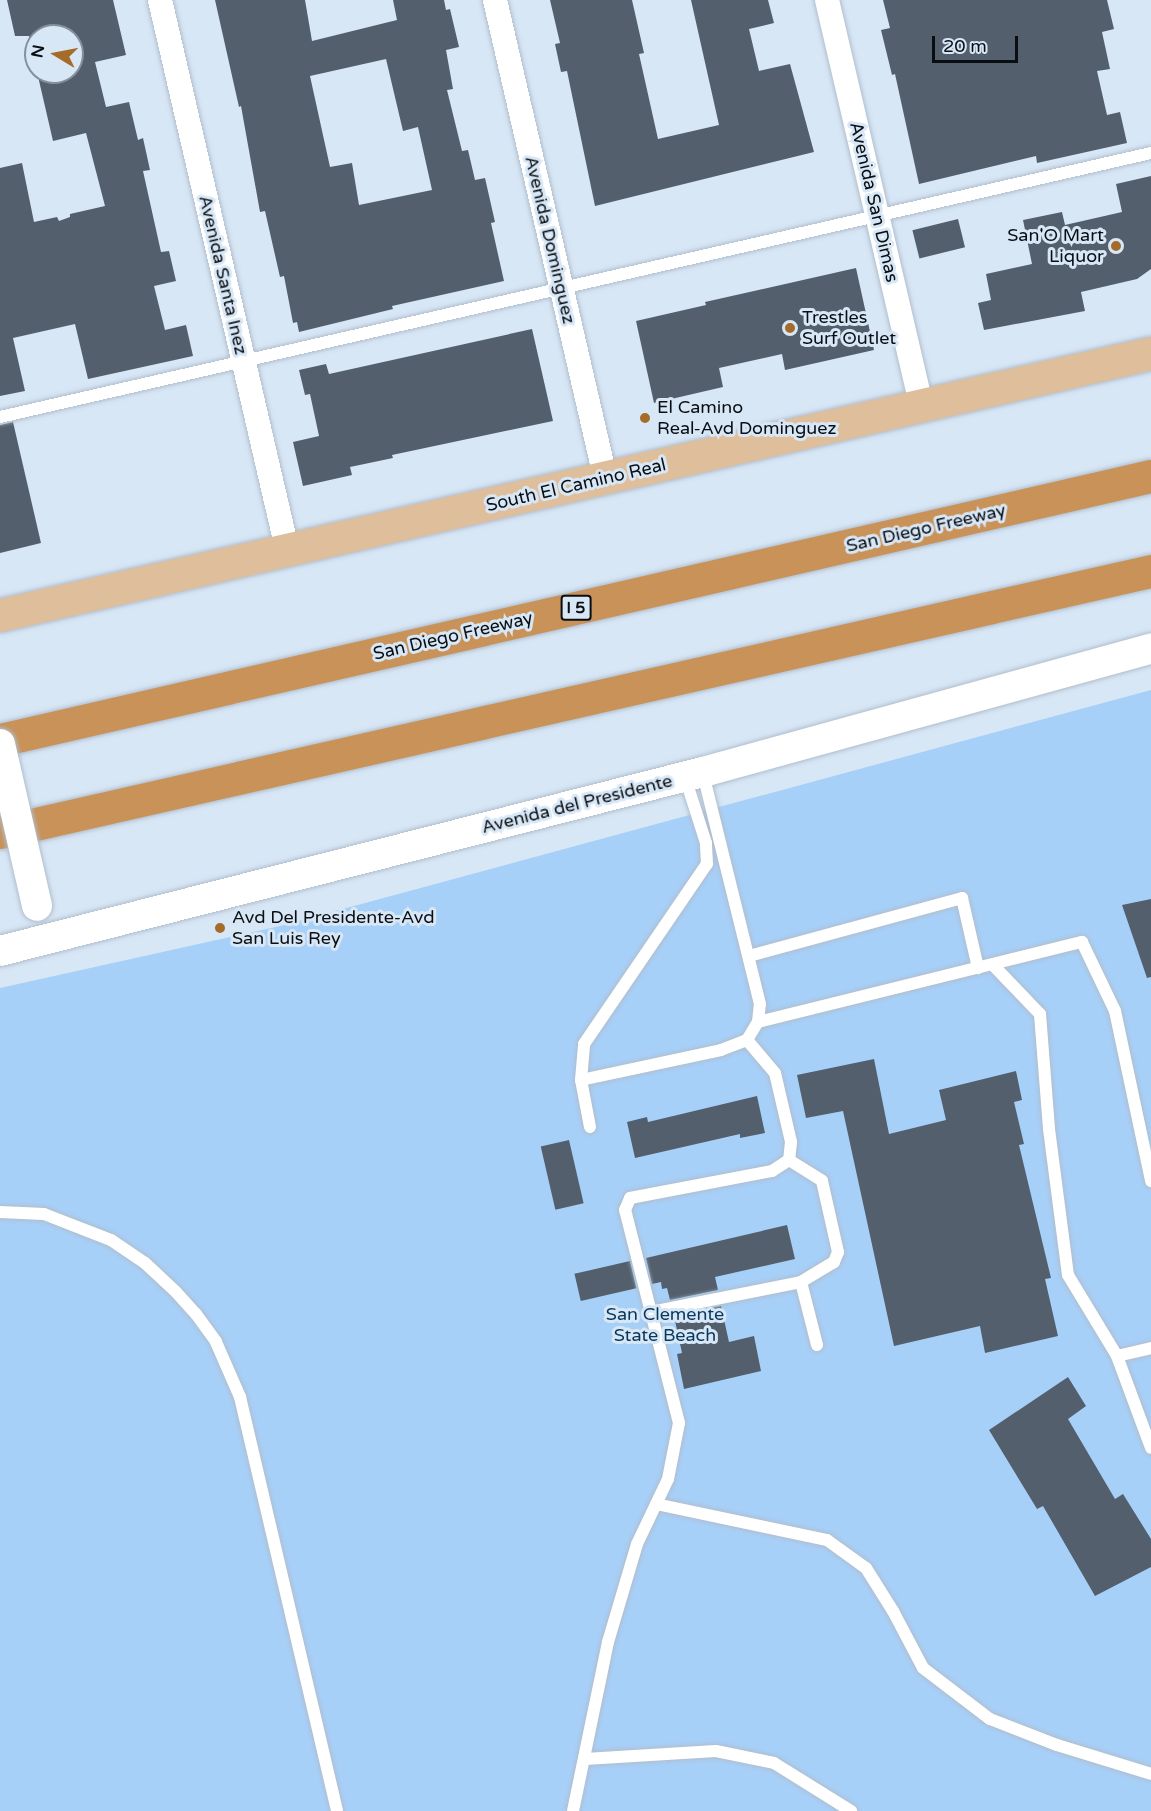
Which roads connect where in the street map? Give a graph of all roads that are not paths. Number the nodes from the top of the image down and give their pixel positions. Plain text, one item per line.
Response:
1 (159, 0) edge
2 (495, 0) edge
3 (827, 0) edge
4 (1151, 153) edge
5 (876, 214) junction
6 (560, 287) junction
7 (1151, 353) edge
8 (243, 361) junction
9 (921, 404) junction
10 (0, 417) edge
11 (1151, 476) edge
12 (606, 479) junction
13 (288, 549) junction
14 (1151, 571) edge
15 (0, 615) edge
16 (1151, 649) edge
17 (0, 742) edge
18 (694, 774) junction
19 (0, 832) edge
20 (45, 940) junction
21 (0, 951) edge
22 (749, 956) junction
23 (993, 965) junction
24 (978, 968) junction
25 (758, 1022) junction
26 (747, 1040) junction
27 (581, 1080) junction
28 (590, 1127) dead end
29 (789, 1160) junction
30 (1151, 1181) edge
31 (0, 1212) edge
32 (801, 1282) junction
33 (651, 1312) junction
34 (817, 1345) dead end
35 (1151, 1348) edge
36 (1117, 1356) junction
37 (1151, 1448) edge
38 (656, 1504) junction
39 (585, 1759) junction
40 (1151, 1774) edge
41 (337, 1811) edge
42 (573, 1811) edge
43 (851, 1811) edge

1 - 8 street, Avenida Santa Inez
2 - 6 street, Avenida Dominguez
3 - 5 street, Avenida San Dimas
4 - 5 lane
5 - 6 lane
5 - 9 street, Avenida San Dimas
6 - 8 lane
6 - 12 street, Avenida Dominguez
7 - 9 main road, South El Camino Real
8 - 10 lane
8 - 13 street, Avenida Santa Inez
9 - 12 main road, South El Camino Real
11 - 17 highway, San Diego Freeway / I 5
12 - 13 main road, South El Camino Real
13 - 15 main road, South El Camino Real
14 - 19 highway
16 - 18 street, Avenida del Presidente
17 - 20 street, bridge
18 - 20 street, Avenida del Presidente
18 - 22 lane
18 - 27 lane
20 - 21 street, Avenida del Presidente
22 - 24 lane
22 - 25 lane
23 - 24 lane
23 - 30 lane
23 - 36 lane
24 - 25 lane
25 - 26 lane
26 - 27 lane
26 - 29 lane
27 - 28 lane
29 - 32 lane
29 - 33 lane
31 - 41 lane
32 - 33 lane
32 - 34 lane
33 - 38 lane
35 - 36 lane
36 - 37 lane
38 - 39 lane
38 - 40 lane
39 - 42 lane
39 - 43 lane

